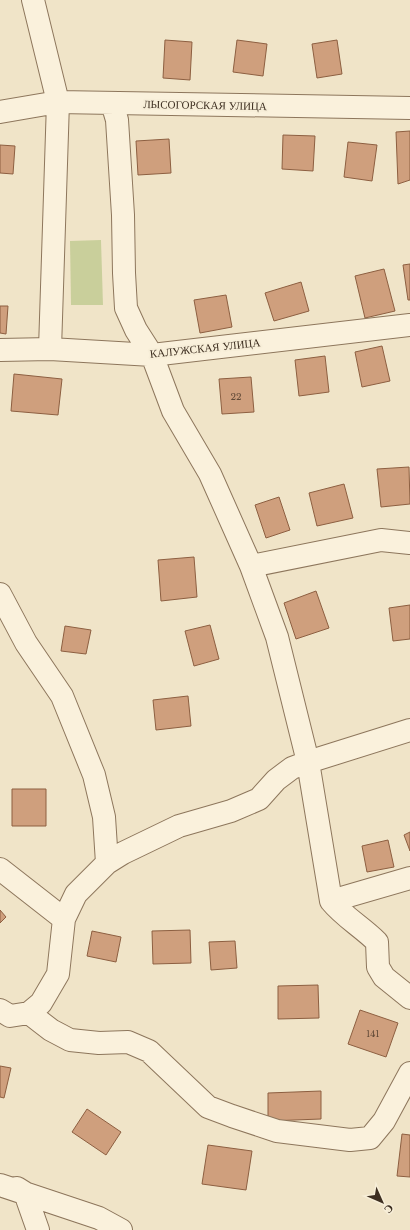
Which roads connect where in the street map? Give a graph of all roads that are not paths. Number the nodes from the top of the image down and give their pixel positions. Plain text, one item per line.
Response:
1 (33, 0) edge
2 (58, 102) junction
3 (112, 103) junction
4 (410, 108) edge
5 (0, 112) edge
6 (410, 326) edge
7 (50, 349) junction
8 (0, 350) edge
9 (152, 355) junction
10 (410, 543) edge
11 (251, 566) junction
12 (0, 594) edge
13 (410, 730) edge
14 (308, 762) junction
15 (107, 863) junction
16 (0, 869) edge
17 (410, 878) edge
18 (331, 901) junction
19 (64, 919) junction
20 (410, 998) edge
21 (0, 1010) edge
22 (29, 1013) junction
23 (410, 1073) edge
24 (0, 1177) edge
25 (0, 1185) edge
26 (25, 1193) junction
27 (38, 1230) edge
28 (121, 1230) edge

1 - 2 street
2 - 3 street, ЛЫСОГОРСКАЯ УЛИЦА
2 - 5 street, ЛЫСОГОРСКАЯ УЛИЦА
2 - 7 street
3 - 4 street, ЛЫСОГОРСКАЯ УЛИЦА
3 - 9 street
6 - 9 street, КАЛУЖСКАЯ УЛИЦА
7 - 8 street, КАЛУЖСКАЯ УЛИЦА
7 - 9 street, КАЛУЖСКАЯ УЛИЦА
9 - 11 street
10 - 11 street
11 - 14 street
12 - 15 street
13 - 14 street
14 - 15 street
14 - 18 street
15 - 19 street
16 - 19 street
17 - 18 street
18 - 20 street
19 - 22 street
21 - 22 street
22 - 23 street
24 - 26 street
25 - 26 street
26 - 27 street
26 - 28 street

